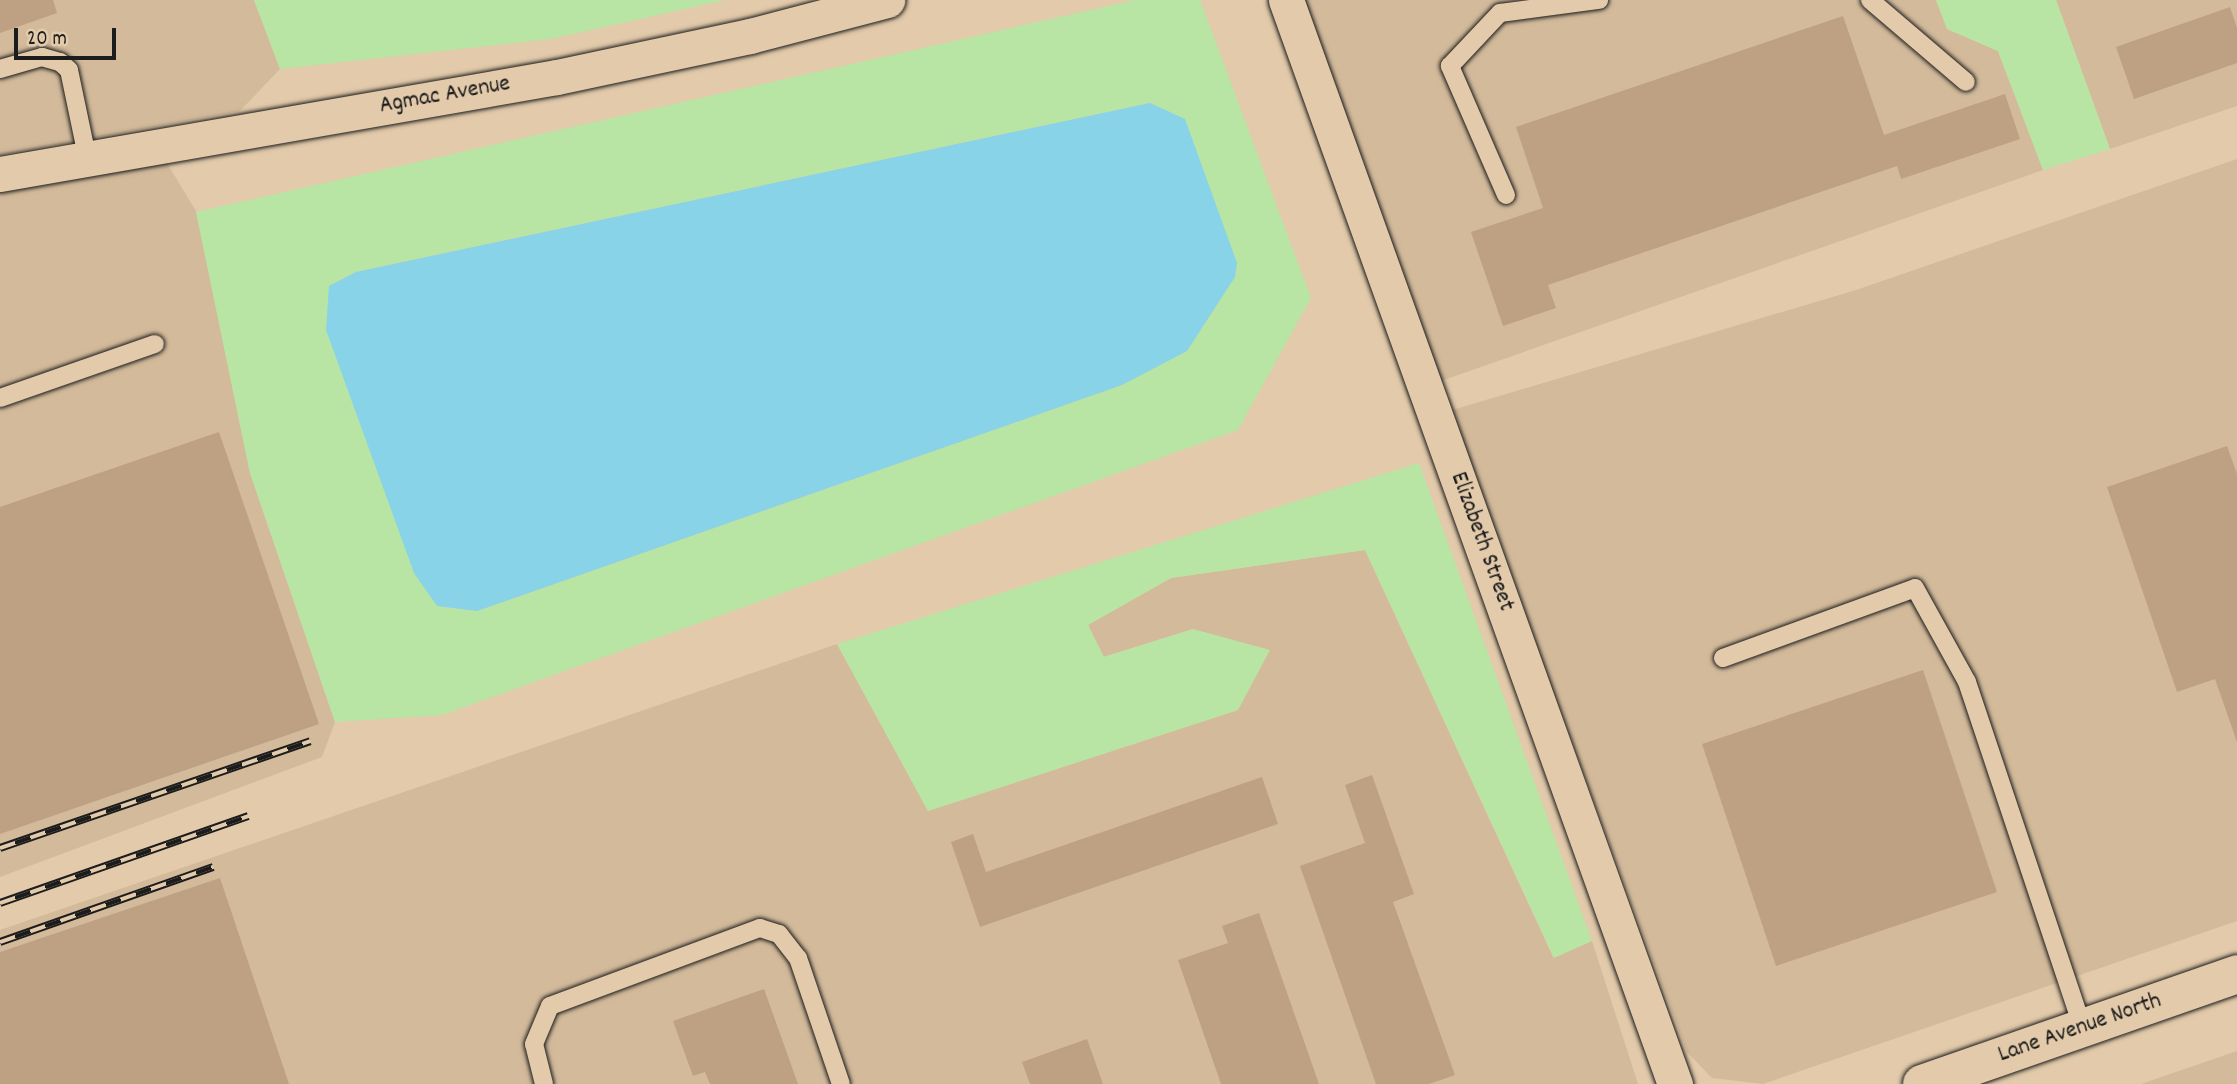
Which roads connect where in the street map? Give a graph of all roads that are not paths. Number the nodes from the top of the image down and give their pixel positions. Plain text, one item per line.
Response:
1 (887, 0) edge
2 (1286, 0) edge
3 (1599, 0) edge
4 (1870, 0) edge
5 (0, 69) edge
6 (1966, 82) dead end
7 (88, 156) junction
8 (0, 174) edge
9 (1506, 195) dead end
10 (155, 344) dead end
11 (0, 398) edge
12 (1723, 658) dead end
13 (2237, 974) edge
14 (2083, 1028) junction
15 (544, 1084) edge
16 (841, 1084) edge
17 (1675, 1084) edge
18 (1922, 1084) edge

1 - 7 street, Agmac Avenue
2 - 17 street, Elizabeth Street
3 - 9 lane
4 - 6 lane
5 - 7 lane
7 - 8 street, Agmac Avenue
10 - 11 lane
12 - 14 lane
13 - 14 main road, Lane Avenue North
14 - 18 main road, Lane Avenue North
15 - 16 lane

